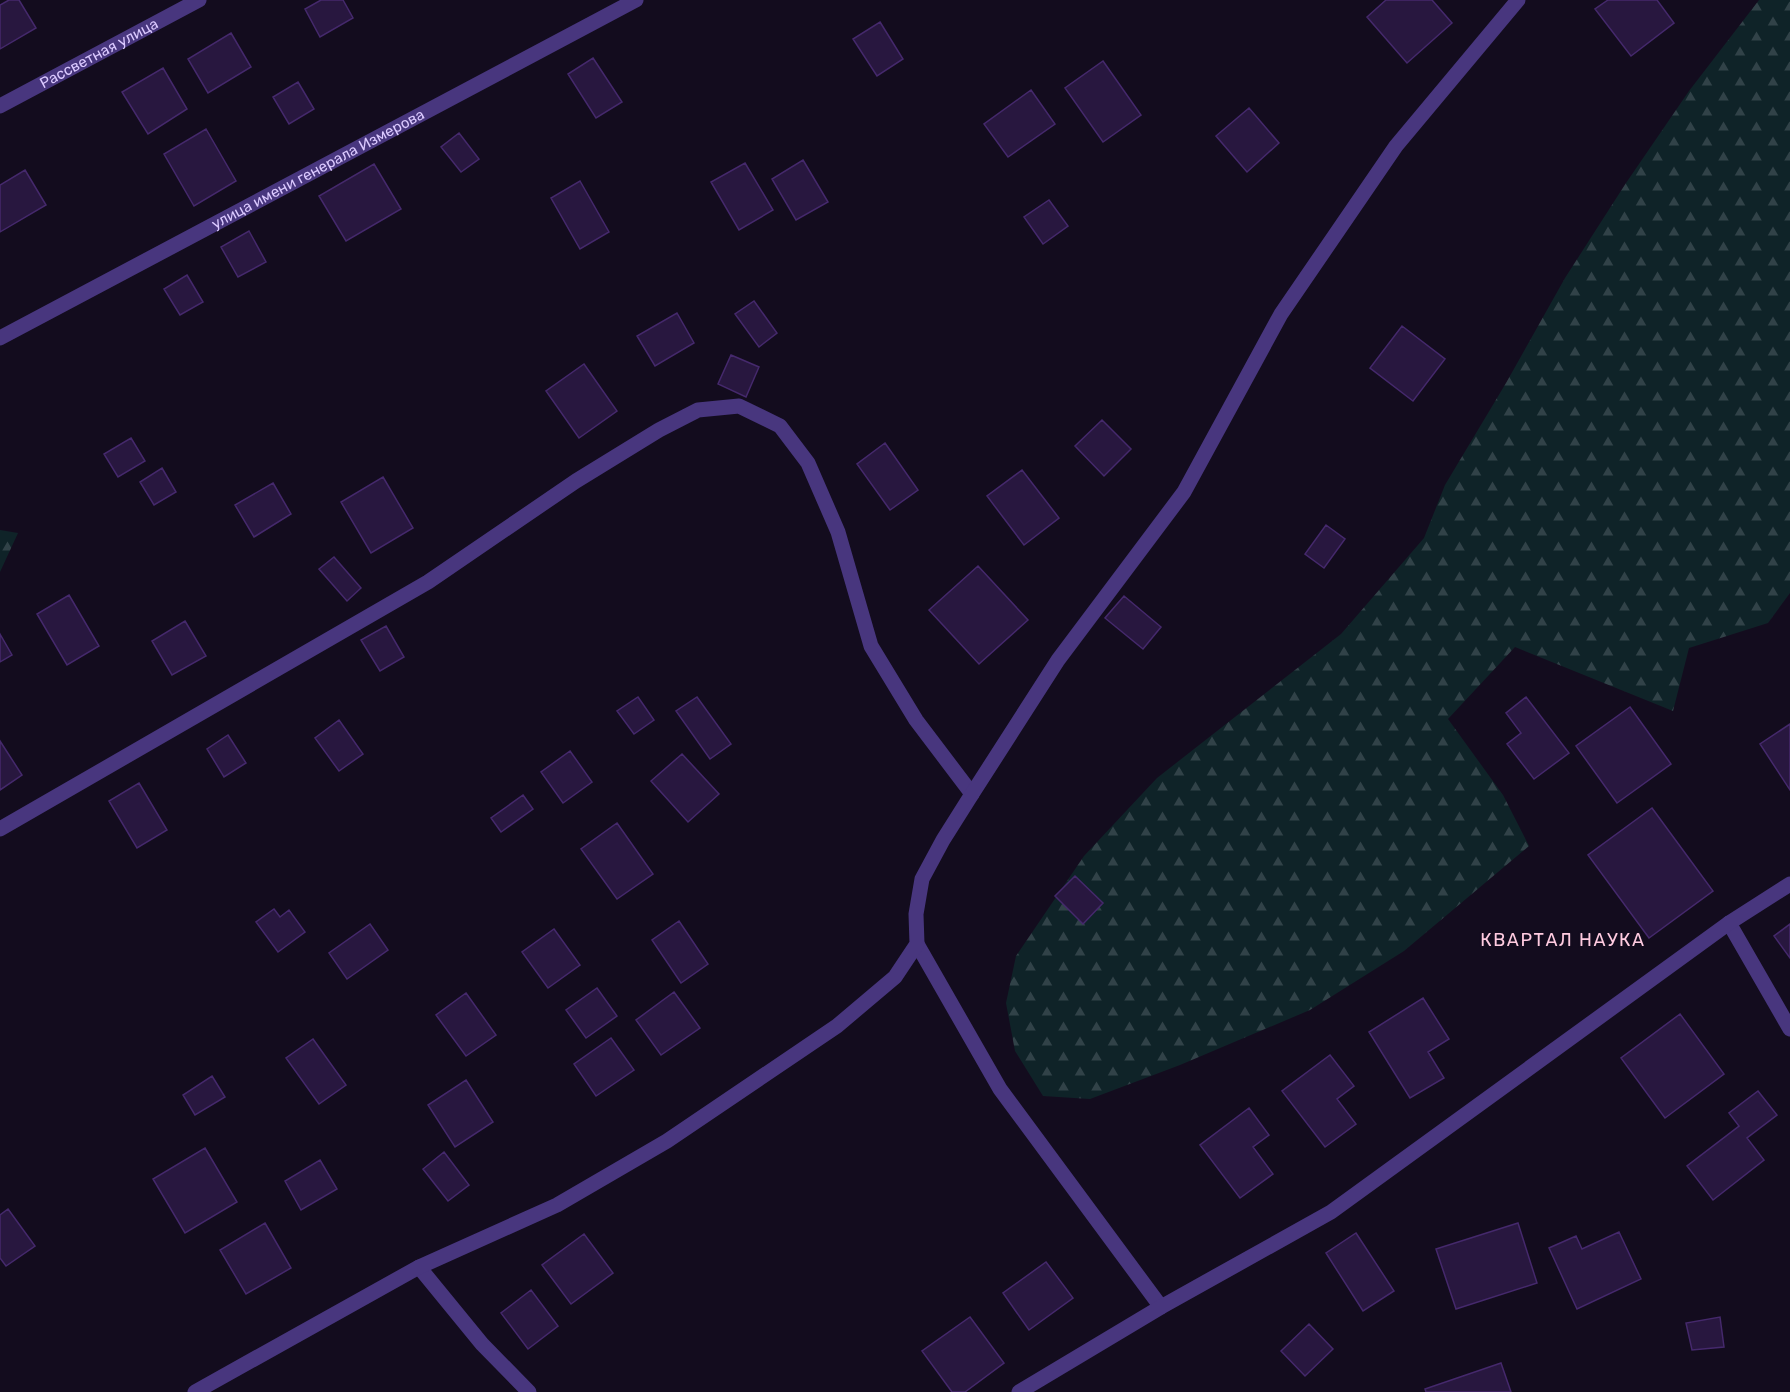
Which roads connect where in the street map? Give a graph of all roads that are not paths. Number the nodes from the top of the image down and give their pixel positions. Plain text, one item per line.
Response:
1 (200, 0) edge
2 (636, 0) edge
3 (1518, 0) edge
4 (0, 106) edge
5 (0, 338) edge
6 (972, 794) junction
7 (0, 829) edge
8 (1790, 884) edge
9 (1729, 923) junction
10 (916, 944) junction
11 (1790, 1029) edge
12 (419, 1267) junction
13 (1161, 1307) junction
14 (199, 1391) edge
15 (529, 1392) edge
16 (1019, 1392) edge

1 - 4 street, Рассветная улица
2 - 5 street, улица имени генерала Измерова
3 - 6 street
6 - 7 street
6 - 10 street
8 - 9 street
9 - 11 street
9 - 13 street
10 - 12 street
10 - 13 street
12 - 14 street
12 - 15 street
13 - 16 street

